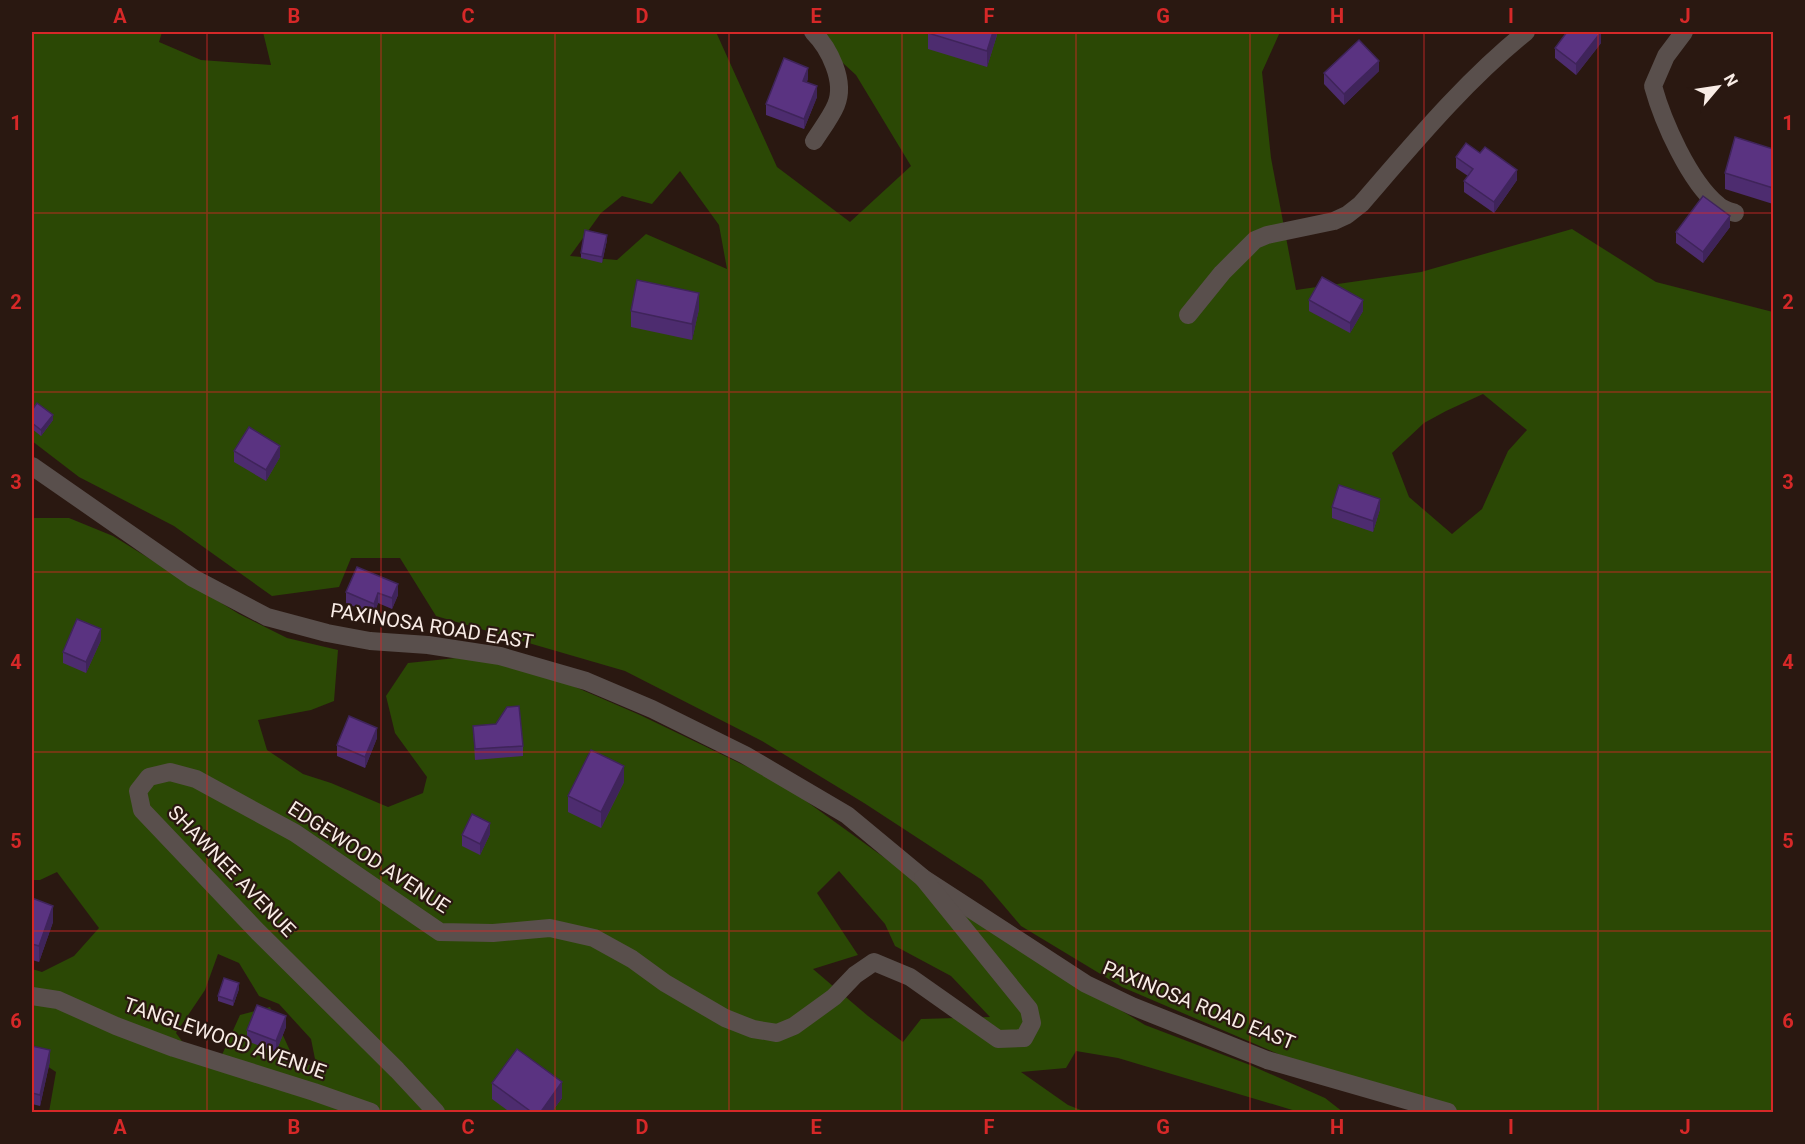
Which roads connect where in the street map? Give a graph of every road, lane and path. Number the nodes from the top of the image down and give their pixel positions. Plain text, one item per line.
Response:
1 (813, 32) edge
2 (1526, 32) edge
3 (1684, 32) edge
4 (814, 141) dead end
5 (1735, 213) dead end
6 (1188, 315) dead end
7 (32, 466) edge
8 (142, 810) joint
9 (922, 878) junction
10 (855, 975) joint
11 (32, 996) edge
12 (371, 1113) edge
13 (436, 1113) edge
14 (1448, 1113) edge

1 - 4 street
2 - 6 street
3 - 5 street
7 - 9 street, PAXINOSA ROAD EAST
8 - 10 street, EDGEWOOD AVENUE
8 - 13 street, SHAWNEE AVENUE
9 - 10 street, PAXINOSA ROAD EAST
9 - 14 street, PAXINOSA ROAD EAST
11 - 12 street, TANGLEWOOD AVENUE

